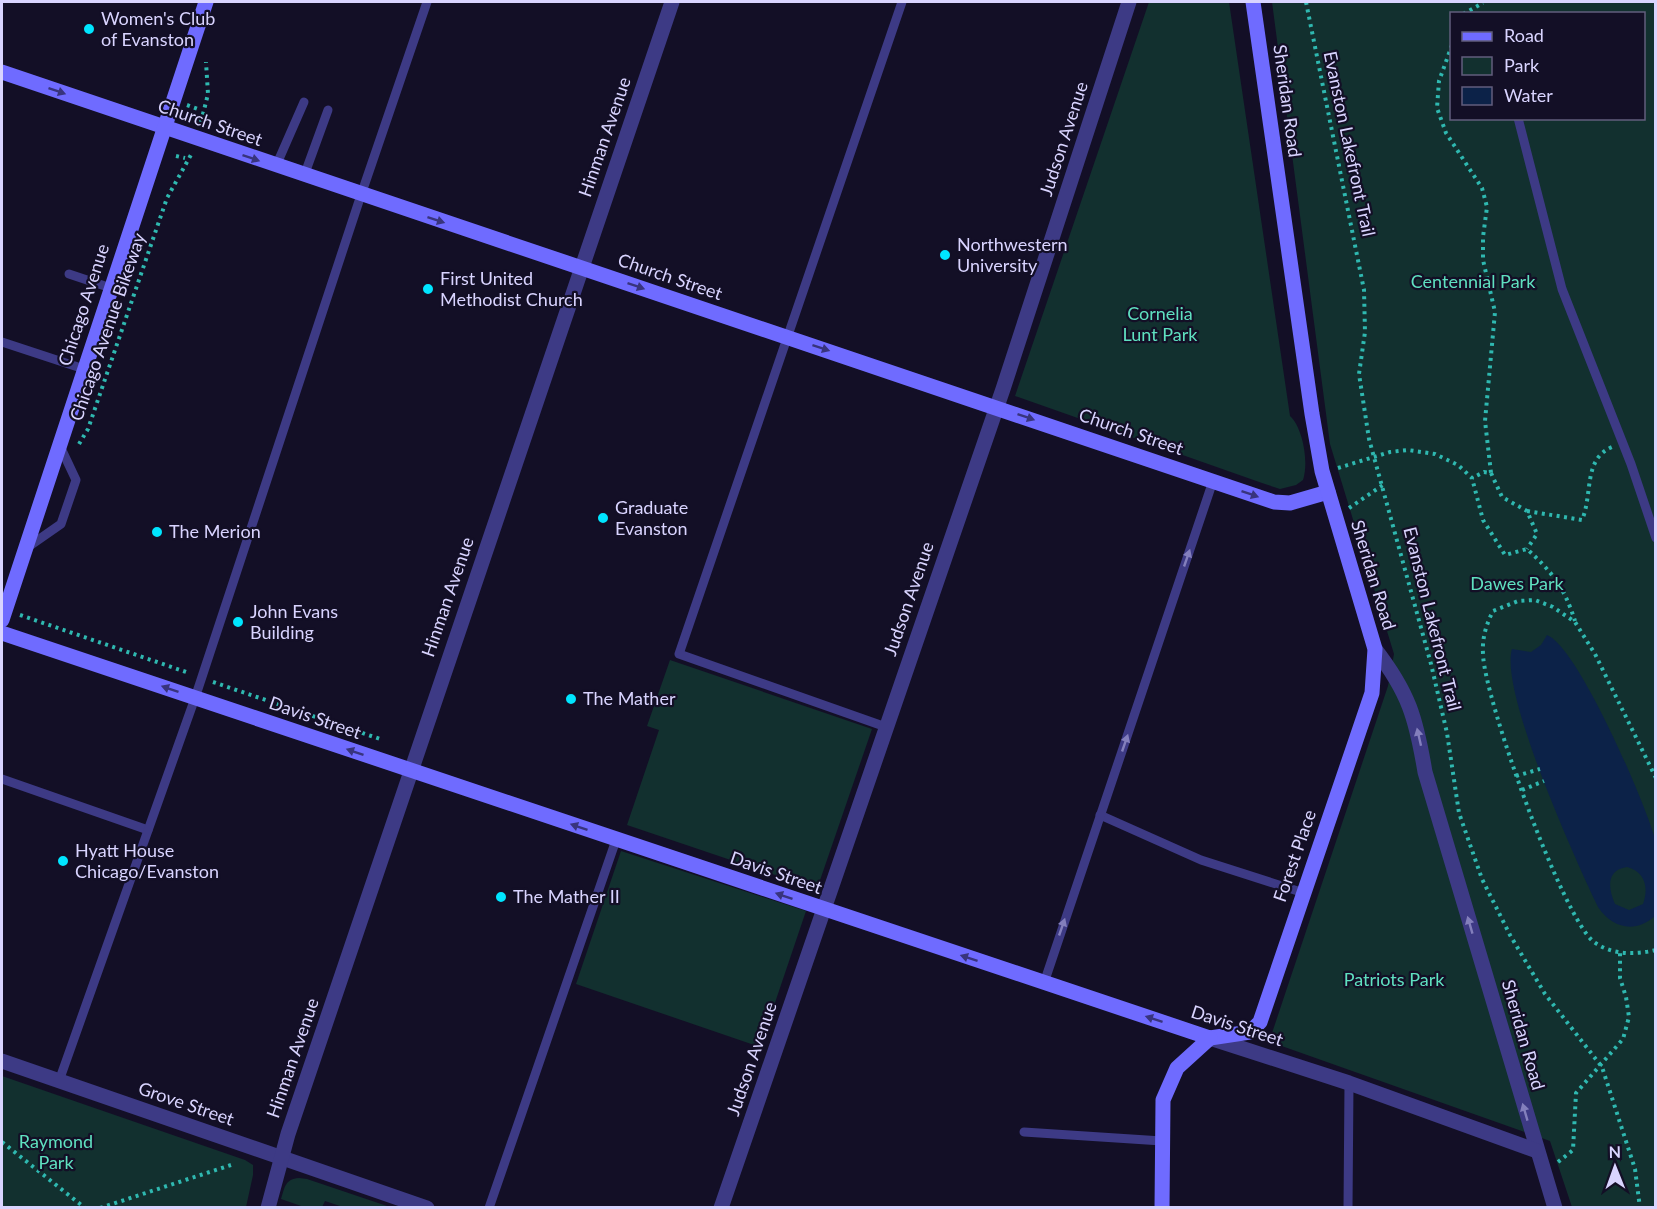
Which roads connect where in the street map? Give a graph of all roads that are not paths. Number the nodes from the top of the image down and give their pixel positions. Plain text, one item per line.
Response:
1 (206, 2) edge
2 (427, 2) edge
3 (672, 2) edge
4 (902, 2) edge
5 (1129, 2) edge
6 (1252, 2) edge
7 (2, 72) edge
8 (304, 102) dead end
9 (328, 110) dead end
10 (1519, 120) edge
11 (163, 128) junction
12 (276, 166) junction
13 (304, 176) junction
14 (361, 195) junction
15 (581, 268) junction
16 (69, 274) dead end
17 (111, 288) junction
18 (786, 337) junction
19 (2, 342) edge
20 (84, 369) junction
21 (995, 407) junction
22 (59, 444) junction
23 (1213, 481) junction
24 (1328, 492) junction
25 (1656, 538) edge
26 (25, 549) junction
27 (2, 620) edge
28 (2, 633) edge
29 (1375, 649) junction
30 (195, 698) junction
31 (886, 727) junction
32 (410, 770) junction
33 (2, 779) edge
34 (1100, 815) junction
35 (148, 830) junction
36 (616, 840) junction
37 (1304, 893) junction
38 (823, 909) junction
39 (1044, 983) junction
40 (1210, 1038) junction
41 (2, 1061) edge
42 (59, 1081) junction
43 (1349, 1083) junction
44 (1024, 1132) dead end
45 (1162, 1141) junction
46 (1537, 1151) junction
47 (280, 1158) junction
48 (268, 1208) edge
49 (427, 1208) edge
50 (489, 1208) edge
51 (721, 1208) edge
52 (1162, 1208) edge
53 (1348, 1208) edge
54 (1555, 1208) edge

1 - 11 street, Chicago Avenue
2 - 14 lane
3 - 15 street, Hinman Avenue
4 - 18 lane
5 - 21 street, Judson Avenue
6 - 24 street, Sheridan Road
7 -> 11 street, Church Street
8 - 12 lane
9 - 13 lane
10 - 25 lane
11 -> 12 street, Church Street
11 - 17 street, Chicago Avenue
12 - 13 street, Church Street
13 - 14 street, Church Street
14 -> 15 street, Church Street
14 - 30 lane
15 -> 18 street, Church Street
15 - 32 street, Hinman Avenue
16 - 17 lane
17 - 20 street, Chicago Avenue
18 -> 21 street, Church Street
18 - 31 lane
19 - 20 lane
20 - 22 street, Chicago Avenue
21 -> 23 street, Church Street
21 - 31 street, Judson Avenue
22 - 26 street, Chicago Avenue
22 - 26 lane
23 -> 24 street, Church Street
34 -> 23 lane
24 - 29 street, Sheridan Road
26 - 27 street, Chicago Avenue
30 -> 28 street, Davis Street
29 - 37 street, Forest Place
46 -> 29 street, Sheridan Road
32 -> 30 street, Davis Street
30 - 35 lane
31 - 38 street, Judson Avenue
36 -> 32 street, Davis Street
32 - 47 street, Hinman Avenue
33 - 35 lane
34 - 37 lane
39 -> 34 lane
35 - 42 lane
38 -> 36 street, Davis Street
36 - 50 lane
37 - 40 street, Forest Place
39 -> 38 street, Davis Street
38 - 51 street, Judson Avenue
40 -> 39 street, Davis Street
40 - 43 street, Davis Street
40 - 45 street
41 - 42 street, Grove Street
42 - 47 street, Grove Street
43 - 46 street, Davis Street
43 - 53 lane
44 - 45 lane
45 - 52 street
46 - 54 street, Sheridan Road
47 - 48 street, Hinman Avenue
47 - 49 street, Grove Street

